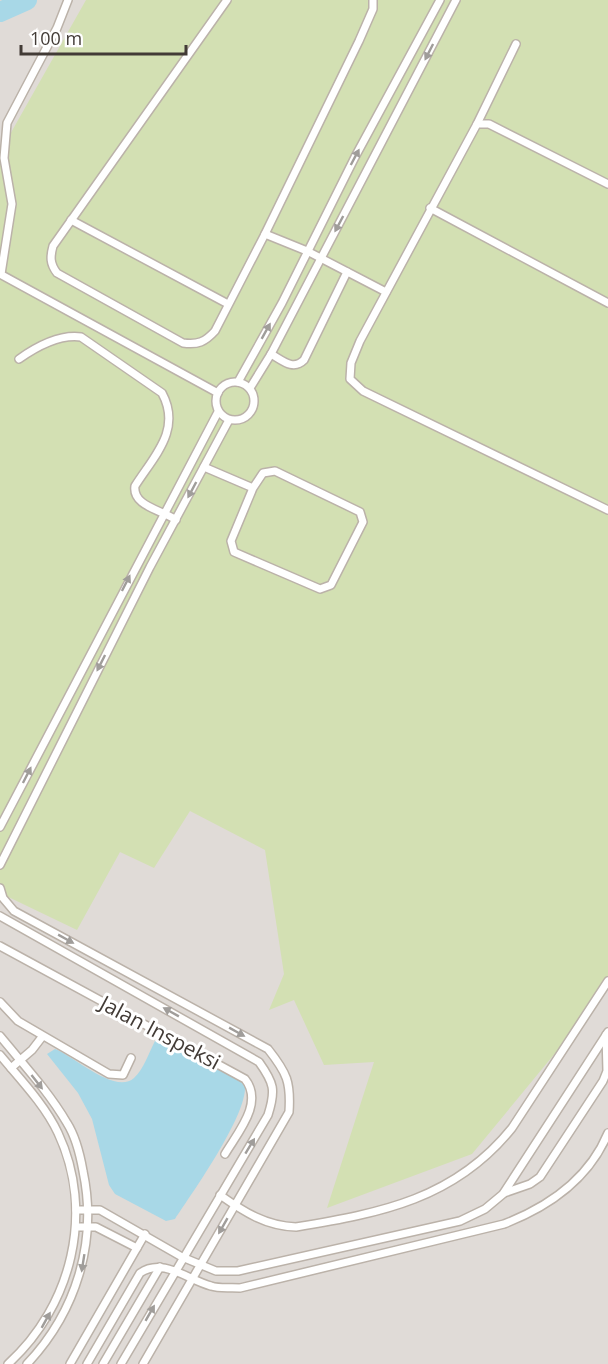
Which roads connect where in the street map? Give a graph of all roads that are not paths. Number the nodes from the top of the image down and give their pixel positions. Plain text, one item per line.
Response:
1 (68, 0) edge
2 (227, 0) edge
3 (373, 0) edge
4 (440, 0) edge
5 (456, 0) edge
6 (516, 44) dead end
7 (477, 124) junction
8 (373, 125) junction
9 (387, 132) junction
10 (608, 184) edge
11 (430, 208) junction
12 (72, 220) junction
13 (265, 234) junction
14 (307, 250) junction
15 (321, 258) junction
16 (347, 272) junction
17 (1, 274) edge
18 (386, 292) junction
19 (608, 303) edge
20 (228, 304) junction
21 (271, 354) junction
22 (19, 359) dead end
23 (238, 382) junction
24 (250, 388) junction
25 (218, 393) junction
26 (218, 412) junction
27 (229, 420) junction
28 (204, 467) junction
29 (253, 488) junction
30 (608, 510) edge
31 (166, 514) junction
32 (176, 520) junction
33 (0, 827) edge
34 (0, 864) edge
35 (0, 888) edge
36 (0, 916) edge
37 (0, 946) edge
38 (608, 981) edge
39 (0, 1002) edge
40 (607, 1034) edge
41 (0, 1036) edge
42 (42, 1037) junction
43 (0, 1055) edge
44 (131, 1058) dead end
45 (21, 1061) junction
46 (11, 1068) junction
47 (608, 1133) edge
48 (225, 1154) dead end
49 (503, 1194) junction
50 (219, 1195) junction
51 (235, 1206) junction
52 (76, 1210) junction
53 (88, 1210) junction
54 (76, 1227) junction
55 (88, 1227) junction
56 (145, 1234) junction
57 (137, 1248) junction
58 (182, 1257) junction
59 (201, 1264) junction
60 (160, 1267) junction
61 (174, 1272) junction
62 (192, 1279) junction
63 (8, 1364) edge
64 (27, 1364) edge
65 (70, 1364) edge
66 (87, 1364) edge
67 (103, 1364) edge
68 (121, 1364) edge
69 (143, 1364) edge

1 - 17 lane
2 - 12 lane
3 - 13 lane
4 - 8 lane
5 -> 9 lane
6 - 7 lane
7 - 10 lane
7 - 11 lane
8 - 9 lane
14 -> 8 lane
9 -> 15 lane
11 - 18 lane
11 - 19 lane
12 - 20 lane
12 - 20 lane
13 - 14 lane
13 - 20 lane
14 - 15 lane
23 -> 14 lane
15 - 16 lane
15 - 21 lane
16 - 18 lane
16 - 21 lane
17 - 25 lane
18 - 30 lane
21 - 24 lane
22 - 31 lane
23 - 24 lane
23 - 25 lane
24 - 27 lane
25 - 26 lane
26 - 27 lane
26 - 31 lane
27 - 28 lane
28 - 29 lane
28 -> 32 lane
29 - 29 lane
31 - 32 lane
33 -> 31 lane
32 -> 34 lane
35 -> 51 lane
50 -> 36 lane
37 - 48 lane, Jalan Inspeksi
38 - 51 lane
39 - 42 lane
40 - 49 lane
40 - 49 lane
41 - 45 lane
42 - 44 lane
42 - 45 lane
43 - 46 lane
45 - 46 lane
45 -> 53 lane
46 - 52 lane
47 - 62 lane
49 - 59 lane
50 - 51 lane
50 - 58 lane
51 -> 59 lane
52 - 53 lane
52 - 54 lane
53 - 55 lane
53 - 56 lane
54 - 55 lane
63 -> 54 lane
55 - 57 lane
55 -> 64 lane
56 - 57 lane
56 - 58 lane
57 - 65 lane
58 - 59 lane
58 - 61 lane
59 - 62 lane
60 - 61 lane
60 - 66 lane
60 - 67 lane
61 - 62 lane
68 -> 61 lane
62 - 69 lane

